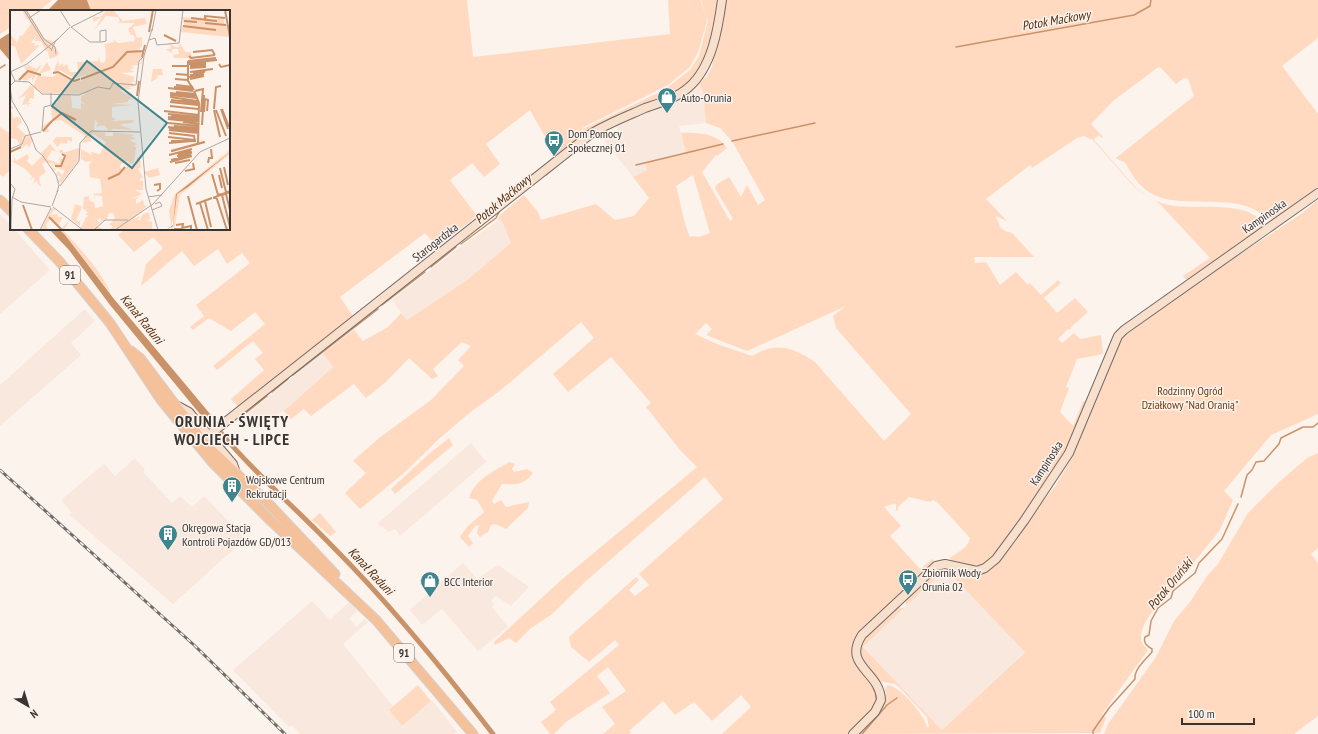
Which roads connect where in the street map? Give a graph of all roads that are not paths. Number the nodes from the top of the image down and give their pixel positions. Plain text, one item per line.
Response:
1 (722, 0) edge
2 (1318, 193) edge
3 (0, 200) edge
4 (10, 211) edge
5 (29, 230) edge
6 (129, 349) junction
7 (160, 400) junction
8 (173, 403) junction
9 (210, 435) junction
10 (237, 475) junction
11 (238, 488) junction
12 (353, 596) junction
13 (473, 734) edge
14 (853, 734) edge

1 - 9 main road, Starogardzka
2 - 14 main road, Kampinoska
3 - 4 main road
5 - 6 main road, 91
6 - 7 main road, 91
6 - 8 main road, 91
7 - 8 main road
7 - 11 main road, 91
8 - 9 main road
8 - 10 main road, 91
9 - 10 main road
10 - 11 main road
10 - 12 main road, 91
11 - 12 main road, 91
12 - 13 main road, 91

